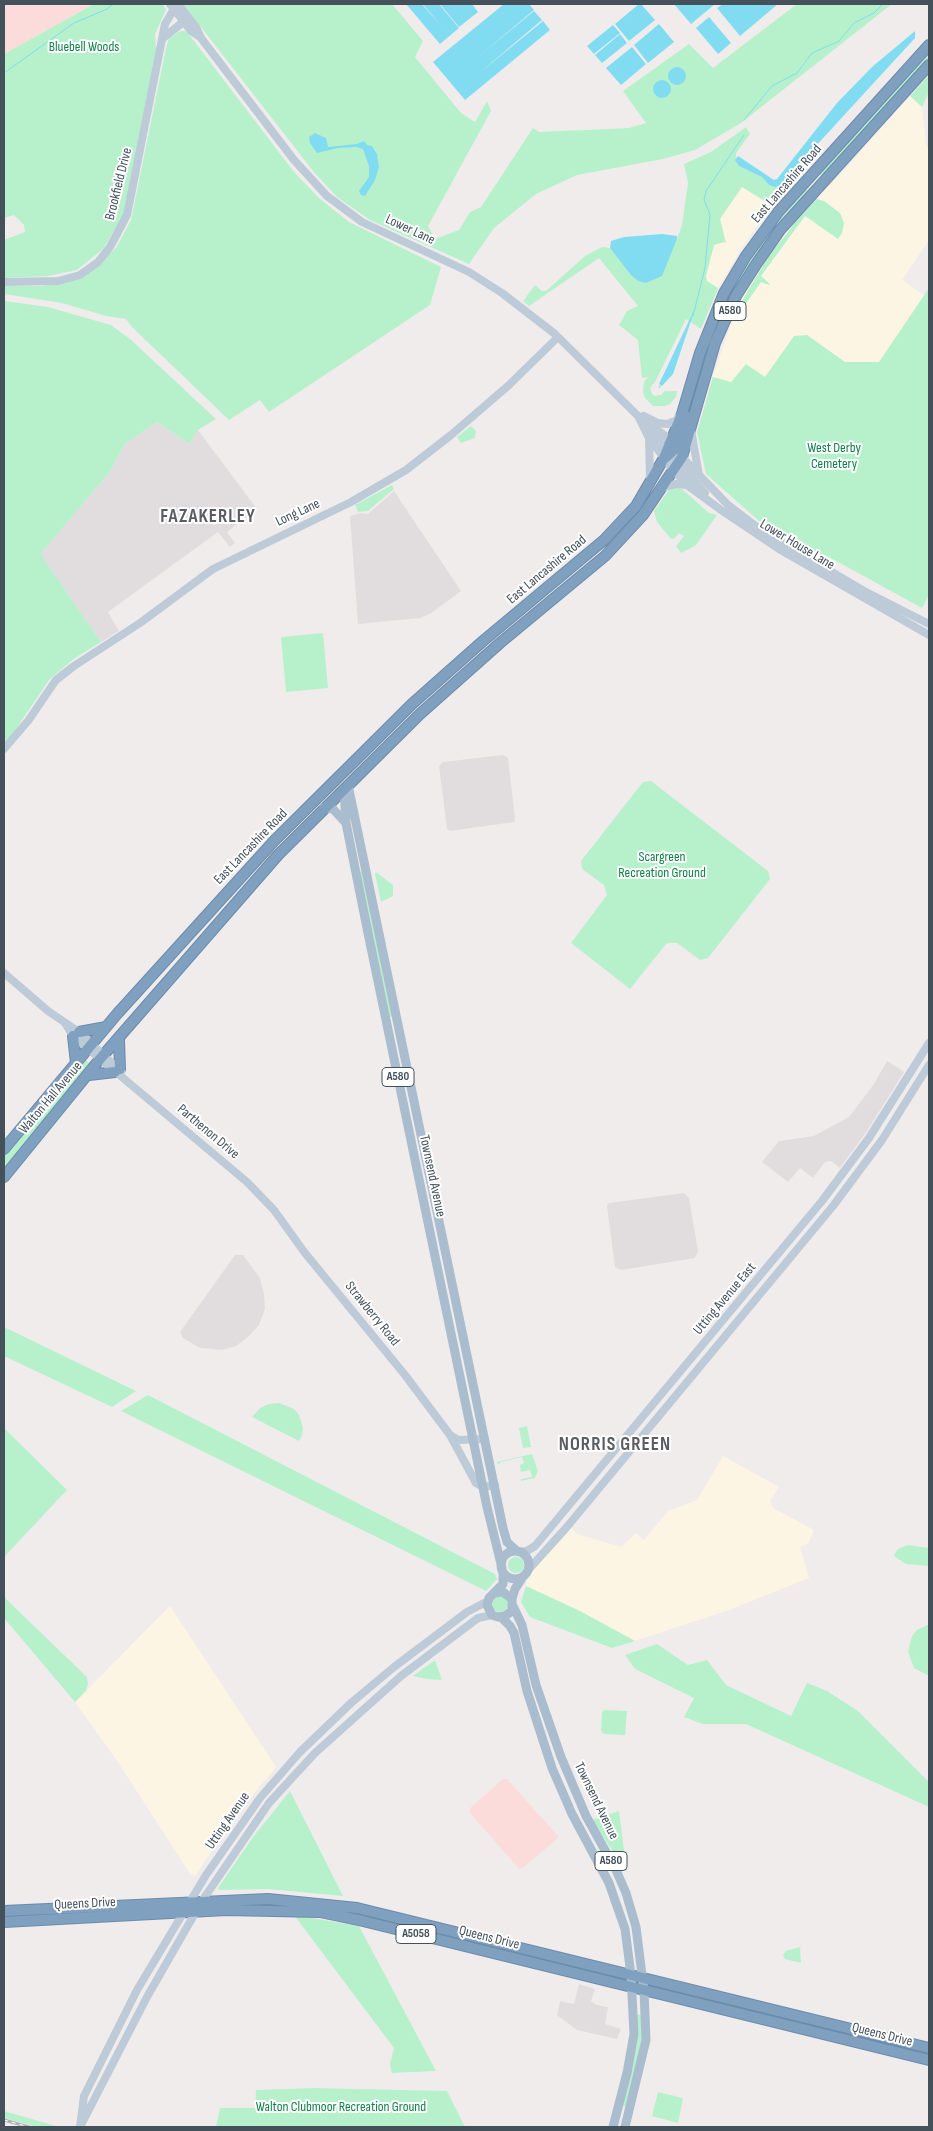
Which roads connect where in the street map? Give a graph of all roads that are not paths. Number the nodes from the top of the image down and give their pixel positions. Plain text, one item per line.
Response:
1 (174, 5) edge
2 (184, 17) junction
3 (165, 29) junction
4 (164, 38) junction
5 (929, 46) edge
6 (929, 65) edge
7 (4, 282) edge
8 (558, 337) junction
9 (715, 343) junction
10 (682, 414) junction
11 (637, 415) junction
12 (691, 430) junction
13 (649, 438) junction
14 (673, 458) junction
15 (700, 477) junction
16 (650, 482) junction
17 (687, 484) junction
18 (664, 487) junction
19 (721, 510) junction
20 (620, 524) junction
21 (929, 624) edge
22 (929, 635) edge
23 (4, 749) edge
24 (344, 771) junction
25 (331, 785) junction
26 (345, 785) junction
27 (324, 808) junction
28 (346, 823) junction
29 (4, 973) edge
30 (106, 1027) junction
31 (76, 1034) junction
32 (119, 1040) junction
33 (929, 1043) edge
34 (91, 1046) junction
35 (102, 1057) junction
36 (76, 1064) junction
37 (929, 1064) edge
38 (119, 1072) junction
39 (89, 1075) junction
40 (4, 1149) edge
41 (4, 1177) edge
42 (274, 1210) joint
43 (450, 1435) junction
44 (473, 1439) junction
45 (485, 1439) junction
46 (495, 1485) junction
47 (483, 1487) junction
48 (521, 1551) junction
49 (542, 1555) junction
50 (529, 1569) junction
51 (502, 1570) junction
52 (522, 1578) junction
53 (495, 1592) junction
54 (488, 1601) junction
55 (512, 1603) junction
56 (497, 1616) junction
57 (212, 1884) junction
58 (223, 1900) junction
59 (202, 1901) junction
60 (190, 1902) junction
61 (4, 1910) edge
62 (197, 1912) junction
63 (184, 1913) junction
64 (4, 1922) edge
65 (631, 1976) junction
66 (644, 1985) junction
67 (632, 1988) junction
68 (929, 2048) edge
69 (929, 2060) edge
70 (613, 2126) edge
71 (80, 2127) edge
72 (625, 2127) edge

1 - 2 street, Lower Lane
1 - 3 street, Brookfield Drive
2 - 3 street
2 - 4 street
2 - 8 street, Lower Lane
3 - 4 street, Brookfield Drive
4 - 7 street, Brookfield Drive
5 - 10 highway, East Lancashire Road / A580
6 - 9 highway, East Lancashire Road / A580
8 - 11 street, Lower Lane
8 - 23 street, Long Lane
9 - 12 highway, East Lancashire Road / A580
9 - 14 highway
10 - 11 street
10 - 14 highway, East Lancashire Road / A580
11 - 13 street, Lower Lane
11 - 14 street
12 - 14 highway, East Lancashire Road / A580
12 - 15 street
13 - 14 street, Lower Lane
13 - 16 street
14 - 15 street, Lower House Lane
14 - 16 highway, East Lancashire Road / A580
14 - 17 street, Lower House Lane
14 - 18 highway, East Lancashire Road / A580
14 - 19 street
14 - 20 highway
15 - 21 street, Lower House Lane
16 - 20 highway, East Lancashire Road / A580
17 - 18 street
17 - 19 street, Lower House Lane
18 - 26 highway, East Lancashire Road / A580
19 - 22 street, Lower House Lane
20 - 24 highway, East Lancashire Road / A580
24 - 25 highway, East Lancashire Road / A580
24 - 26 highway, A580
25 - 26 highway
25 - 30 highway, East Lancashire Road / A580
26 - 27 highway, East Lancashire Road / A580
26 - 28 main road, Townsend Avenue / A580
26 - 45 main road, Townsend Avenue / A580
27 - 28 main road
27 - 32 highway, East Lancashire Road / A580
28 - 44 main road, Townsend Avenue / A580
29 - 31 street, Parthenon Drive
30 - 31 highway
30 - 34 highway, East Lancashire Road / A580
31 - 34 street, Parthenon Drive
31 - 36 highway
32 - 35 highway, East Lancashire Road / A580
32 - 38 highway
33 - 48 street, Utting Avenue East
34 - 35 street, Parthenon Drive
34 - 36 highway, Walton Hall Avenue / A580
35 - 38 street, Parthenon Drive
35 - 39 highway, Walton Hall Avenue / A580
36 - 40 highway, Walton Hall Avenue / A580
37 - 49 street, Utting Avenue East
38 - 39 highway
38 - 42 street, Parthenon Drive
39 - 41 highway, Walton Hall Avenue / A580
42 - 43 street, Strawberry Road
43 - 44 street
43 - 47 street, Strawberry Road
44 - 45 street
44 - 47 main road, Townsend Avenue / A580
45 - 46 main road, Townsend Avenue / A580
46 - 47 street
46 - 48 main road, Townsend Avenue / A580
47 - 51 main road, Townsend Avenue / A580
48 - 49 street
48 - 50 main road, A580
48 - 51 main road
49 - 50 street, Utting Avenue East
50 - 52 main road
51 - 52 main road
51 - 53 main road
52 - 55 main road
53 - 54 main road
53 - 55 main road
54 - 56 main road, A580
54 - 60 street, Utting Avenue
55 - 56 main road
55 - 66 main road, Townsend Avenue / A580
56 - 57 street, Utting Avenue
56 - 65 main road, Townsend Avenue / A580
57 - 58 street
57 - 59 street, Utting Avenue
58 - 59 highway, Queens Drive / A5058
58 - 65 highway, Queens Drive / A5058
59 - 60 highway, Queens Drive / A5058
59 - 62 street, Utting Avenue
60 - 61 highway, Queens Drive / A5058
60 - 63 street, Utting Avenue
62 - 63 highway, Queens Drive / A5058
62 - 67 highway, Queens Drive / A5058
62 - 71 street, Utting Avenue
63 - 64 highway, Queens Drive / A5058
63 - 71 street, Utting Avenue
65 - 66 highway, Queens Drive / A5058
65 - 67 main road, Townsend Avenue / A580
66 - 67 highway, Queens Drive / A5058
66 - 68 highway, Queens Drive / A5058
66 - 69 highway, Queens Drive / A5058
66 - 72 main road, Townsend Avenue / A580
67 - 70 main road, Townsend Avenue / A580

